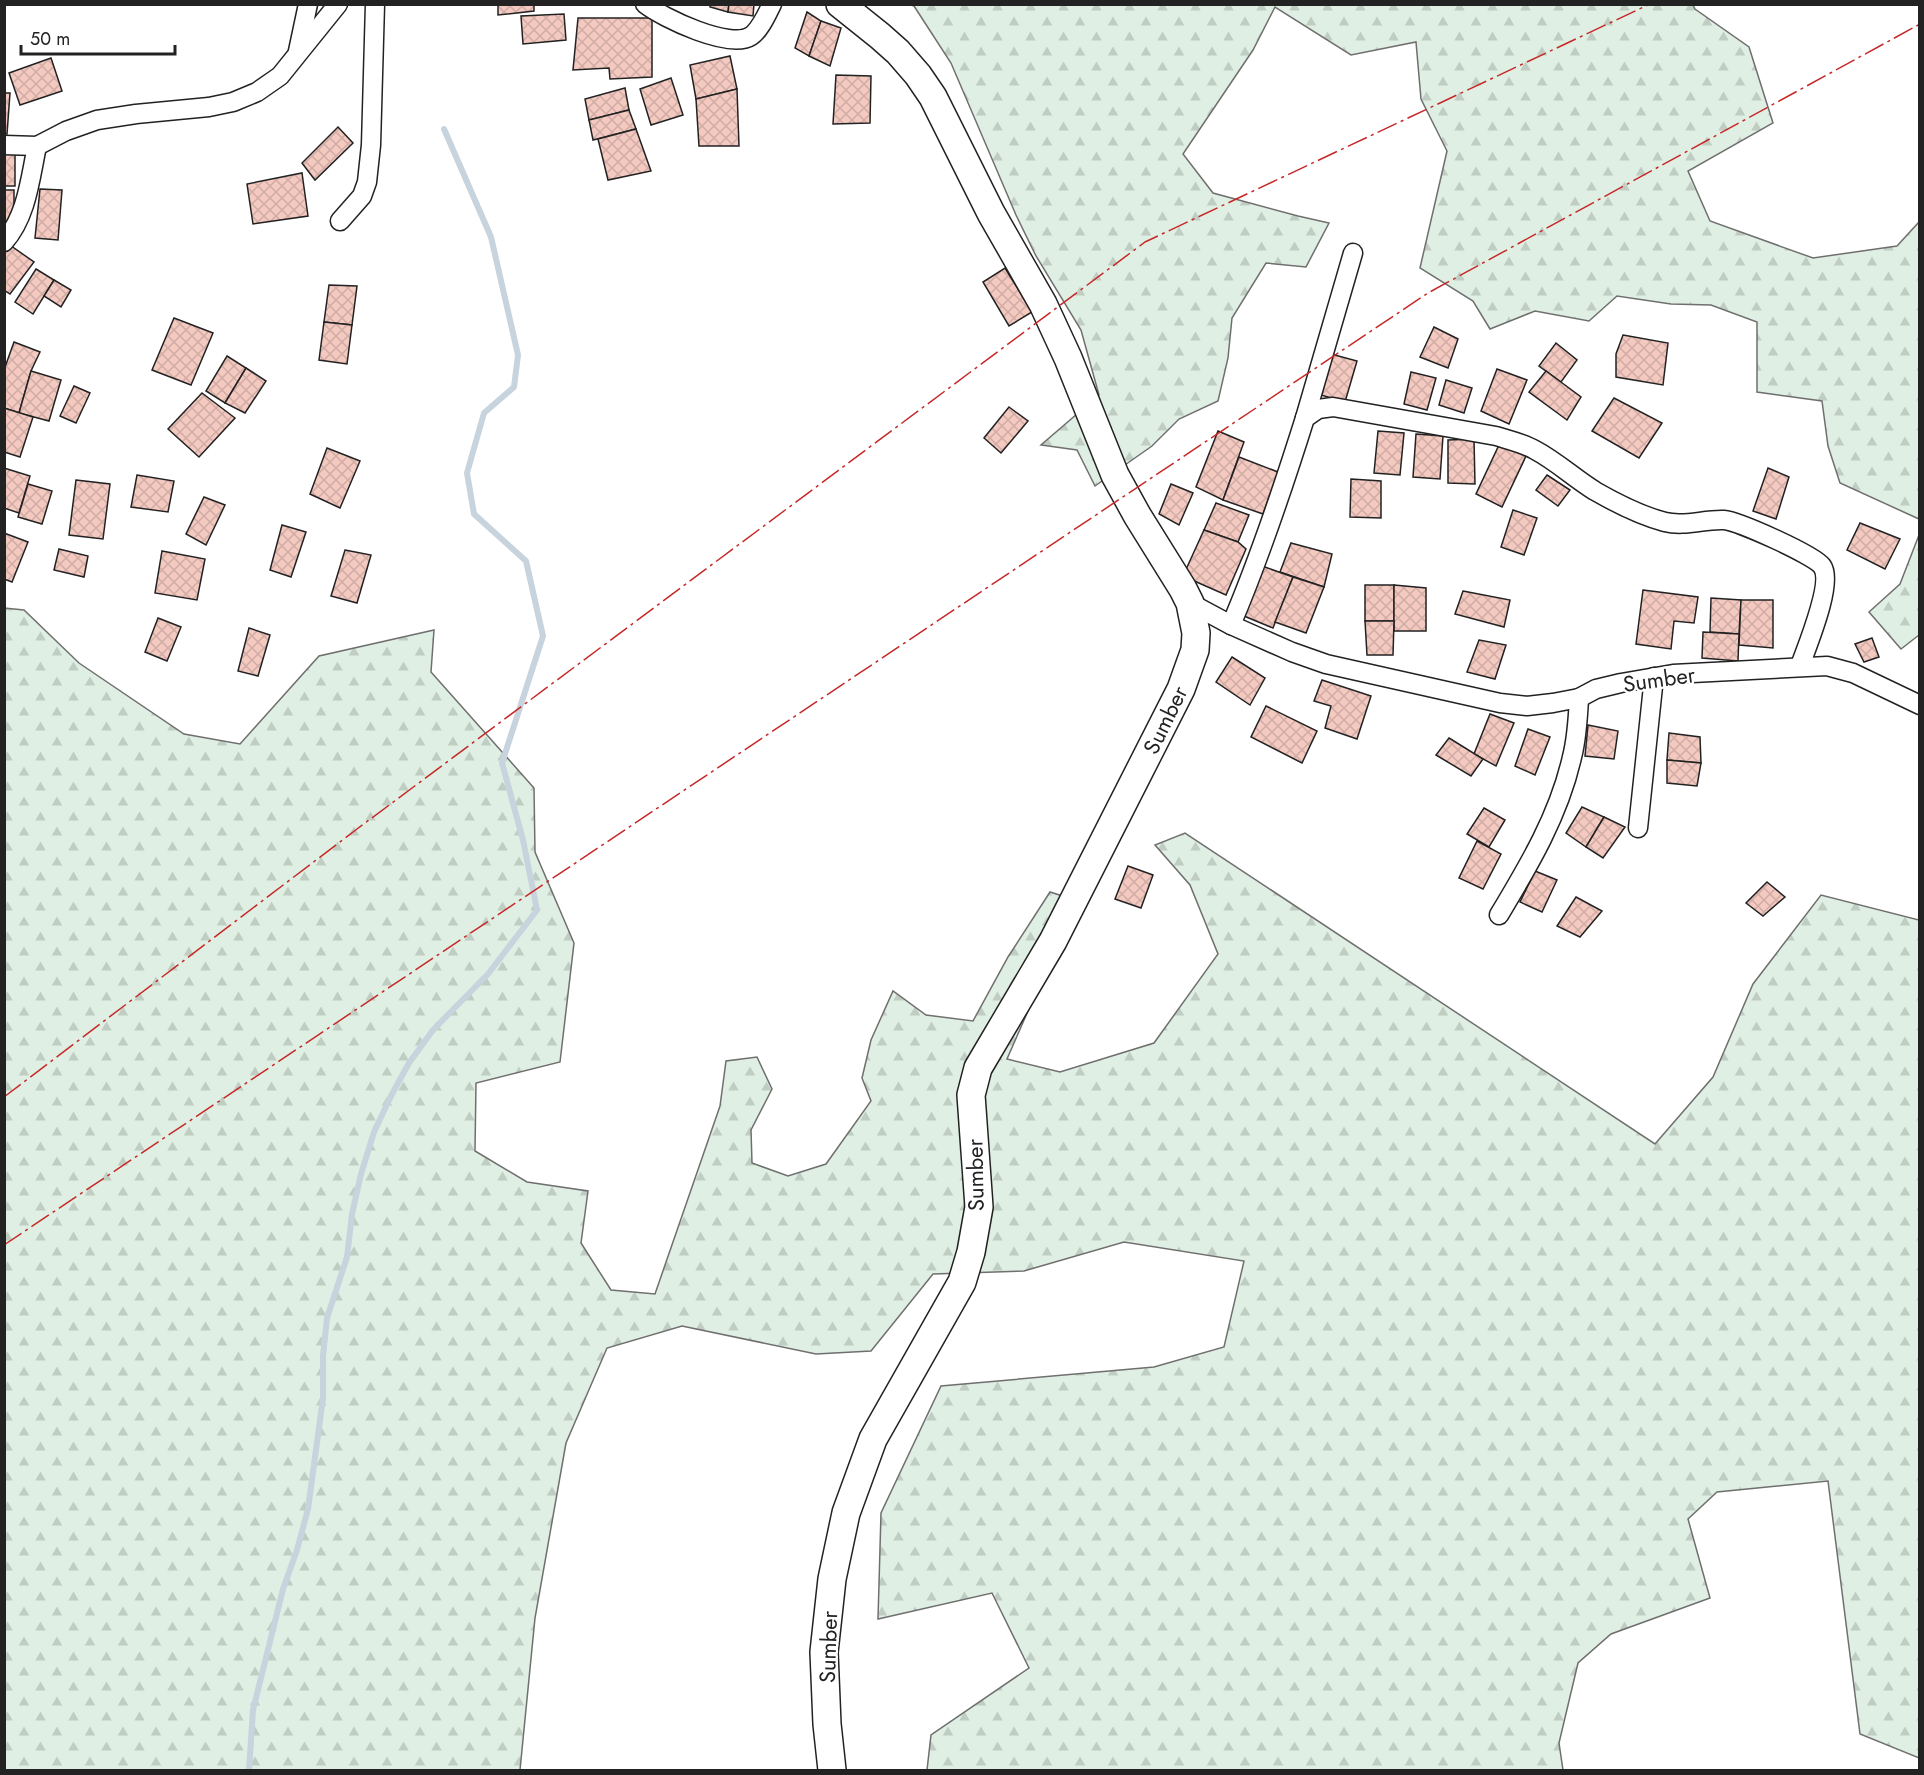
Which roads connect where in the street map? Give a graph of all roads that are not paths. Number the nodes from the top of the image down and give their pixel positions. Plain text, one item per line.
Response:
1 (308, 4) edge
2 (338, 4) edge
3 (375, 4) edge
4 (645, 4) edge
5 (772, 4) edge
6 (840, 4) edge
7 (297, 56) junction
8 (4, 145) edge
9 (37, 146) junction
10 (340, 221) dead end
11 (4, 242) edge
12 (1353, 253) dead end
13 (1305, 418) junction
14 (1190, 603) junction
15 (1231, 625) junction
16 (1800, 666) junction
17 (1654, 677) junction
18 (1578, 698) junction
19 (1920, 705) edge
20 (1638, 828) dead end
21 (1499, 915) dead end
22 (832, 1770) edge

1 - 7 street
2 - 7 street
3 - 10 street
4 - 5 street
6 - 14 street, Sumber
7 - 9 street
8 - 9 street
9 - 11 street
12 - 13 street
13 - 15 street
13 - 16 street
14 - 15 street, Sumber
14 - 22 street, Sumber
15 - 18 street, Sumber
16 - 17 street, Sumber
16 - 19 street, Sumber
17 - 18 street, Sumber
17 - 20 street
18 - 21 street

